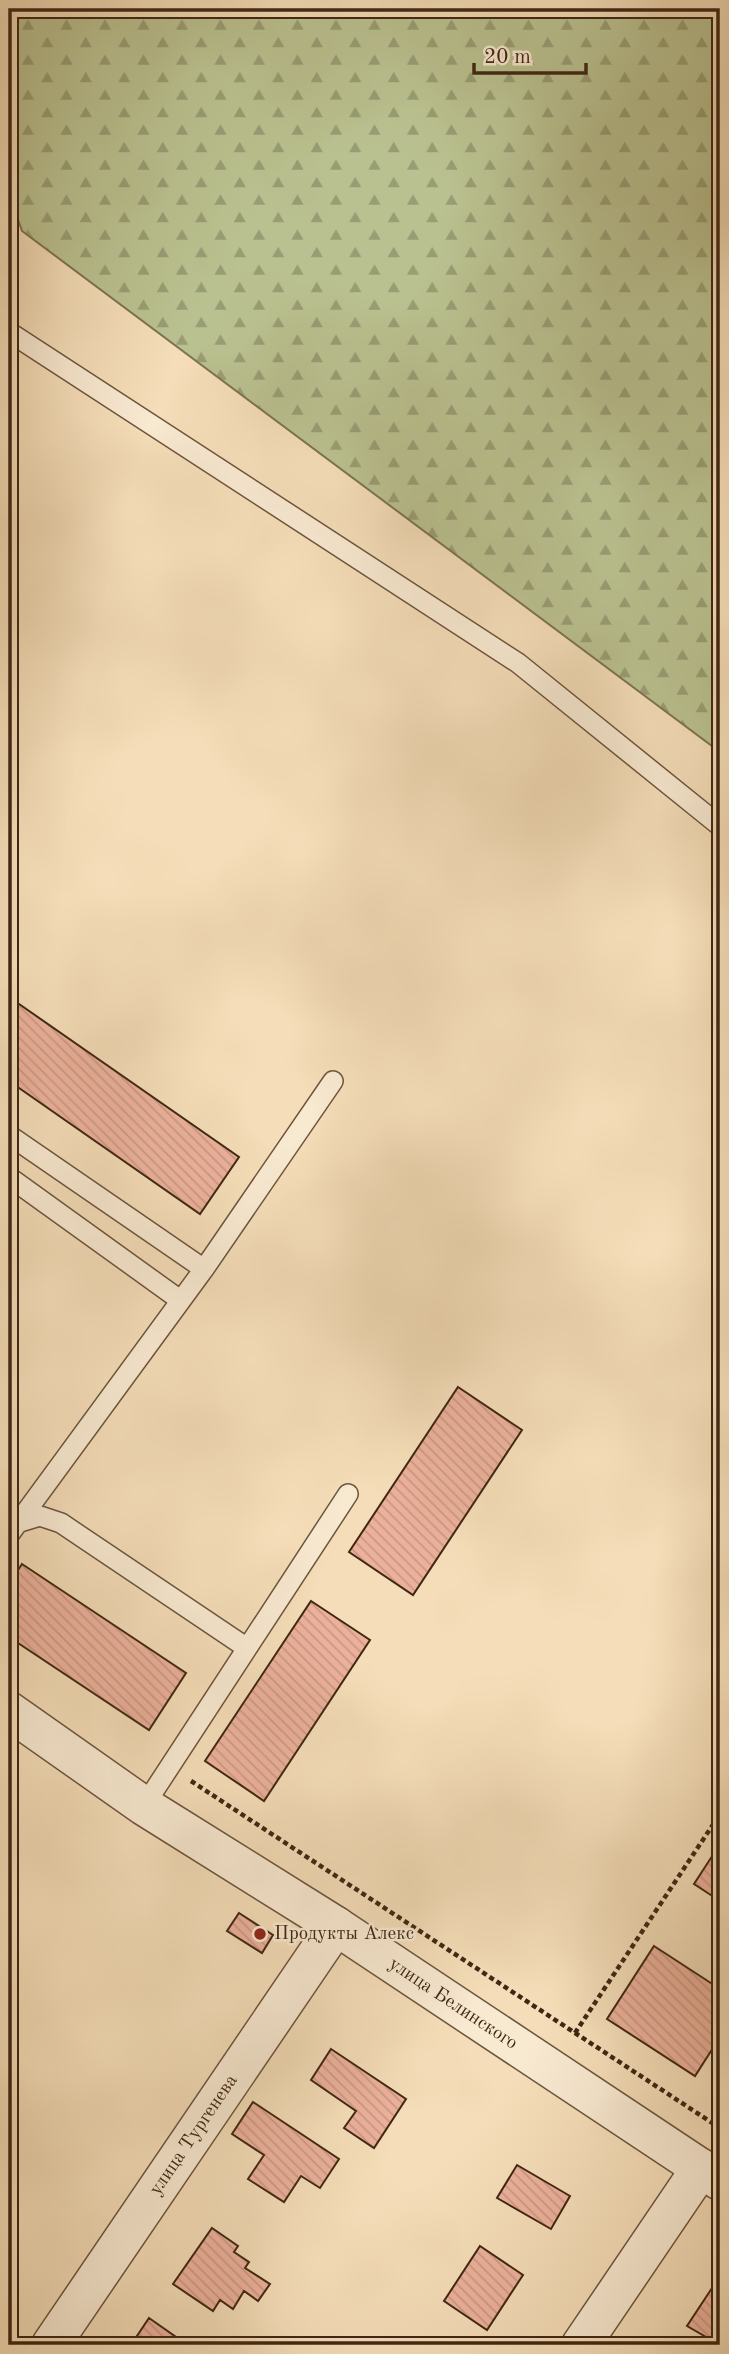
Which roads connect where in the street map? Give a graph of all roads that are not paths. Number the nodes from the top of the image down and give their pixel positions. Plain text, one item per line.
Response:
1 (9, 332) edge
2 (720, 826) edge
3 (333, 1081) dead end
4 (9, 1135) edge
5 (9, 1177) edge
6 (204, 1269) junction
7 (180, 1300) junction
8 (348, 1494) dead end
9 (11, 1525) edge
10 (247, 1648) junction
11 (9, 1711) edge
12 (145, 1805) junction
13 (336, 1926) junction
14 (711, 2175) edge
15 (51, 2345) edge
16 (581, 2345) edge

1 - 2 lane
3 - 6 lane
4 - 6 lane
5 - 7 lane
6 - 7 lane
7 - 9 lane
8 - 10 lane
9 - 10 lane
10 - 12 lane
11 - 12 street, улица Белинского
12 - 13 street, улица Белинского
13 - 14 street, улица Белинского
13 - 15 street, улица Тургенева
14 - 16 street

